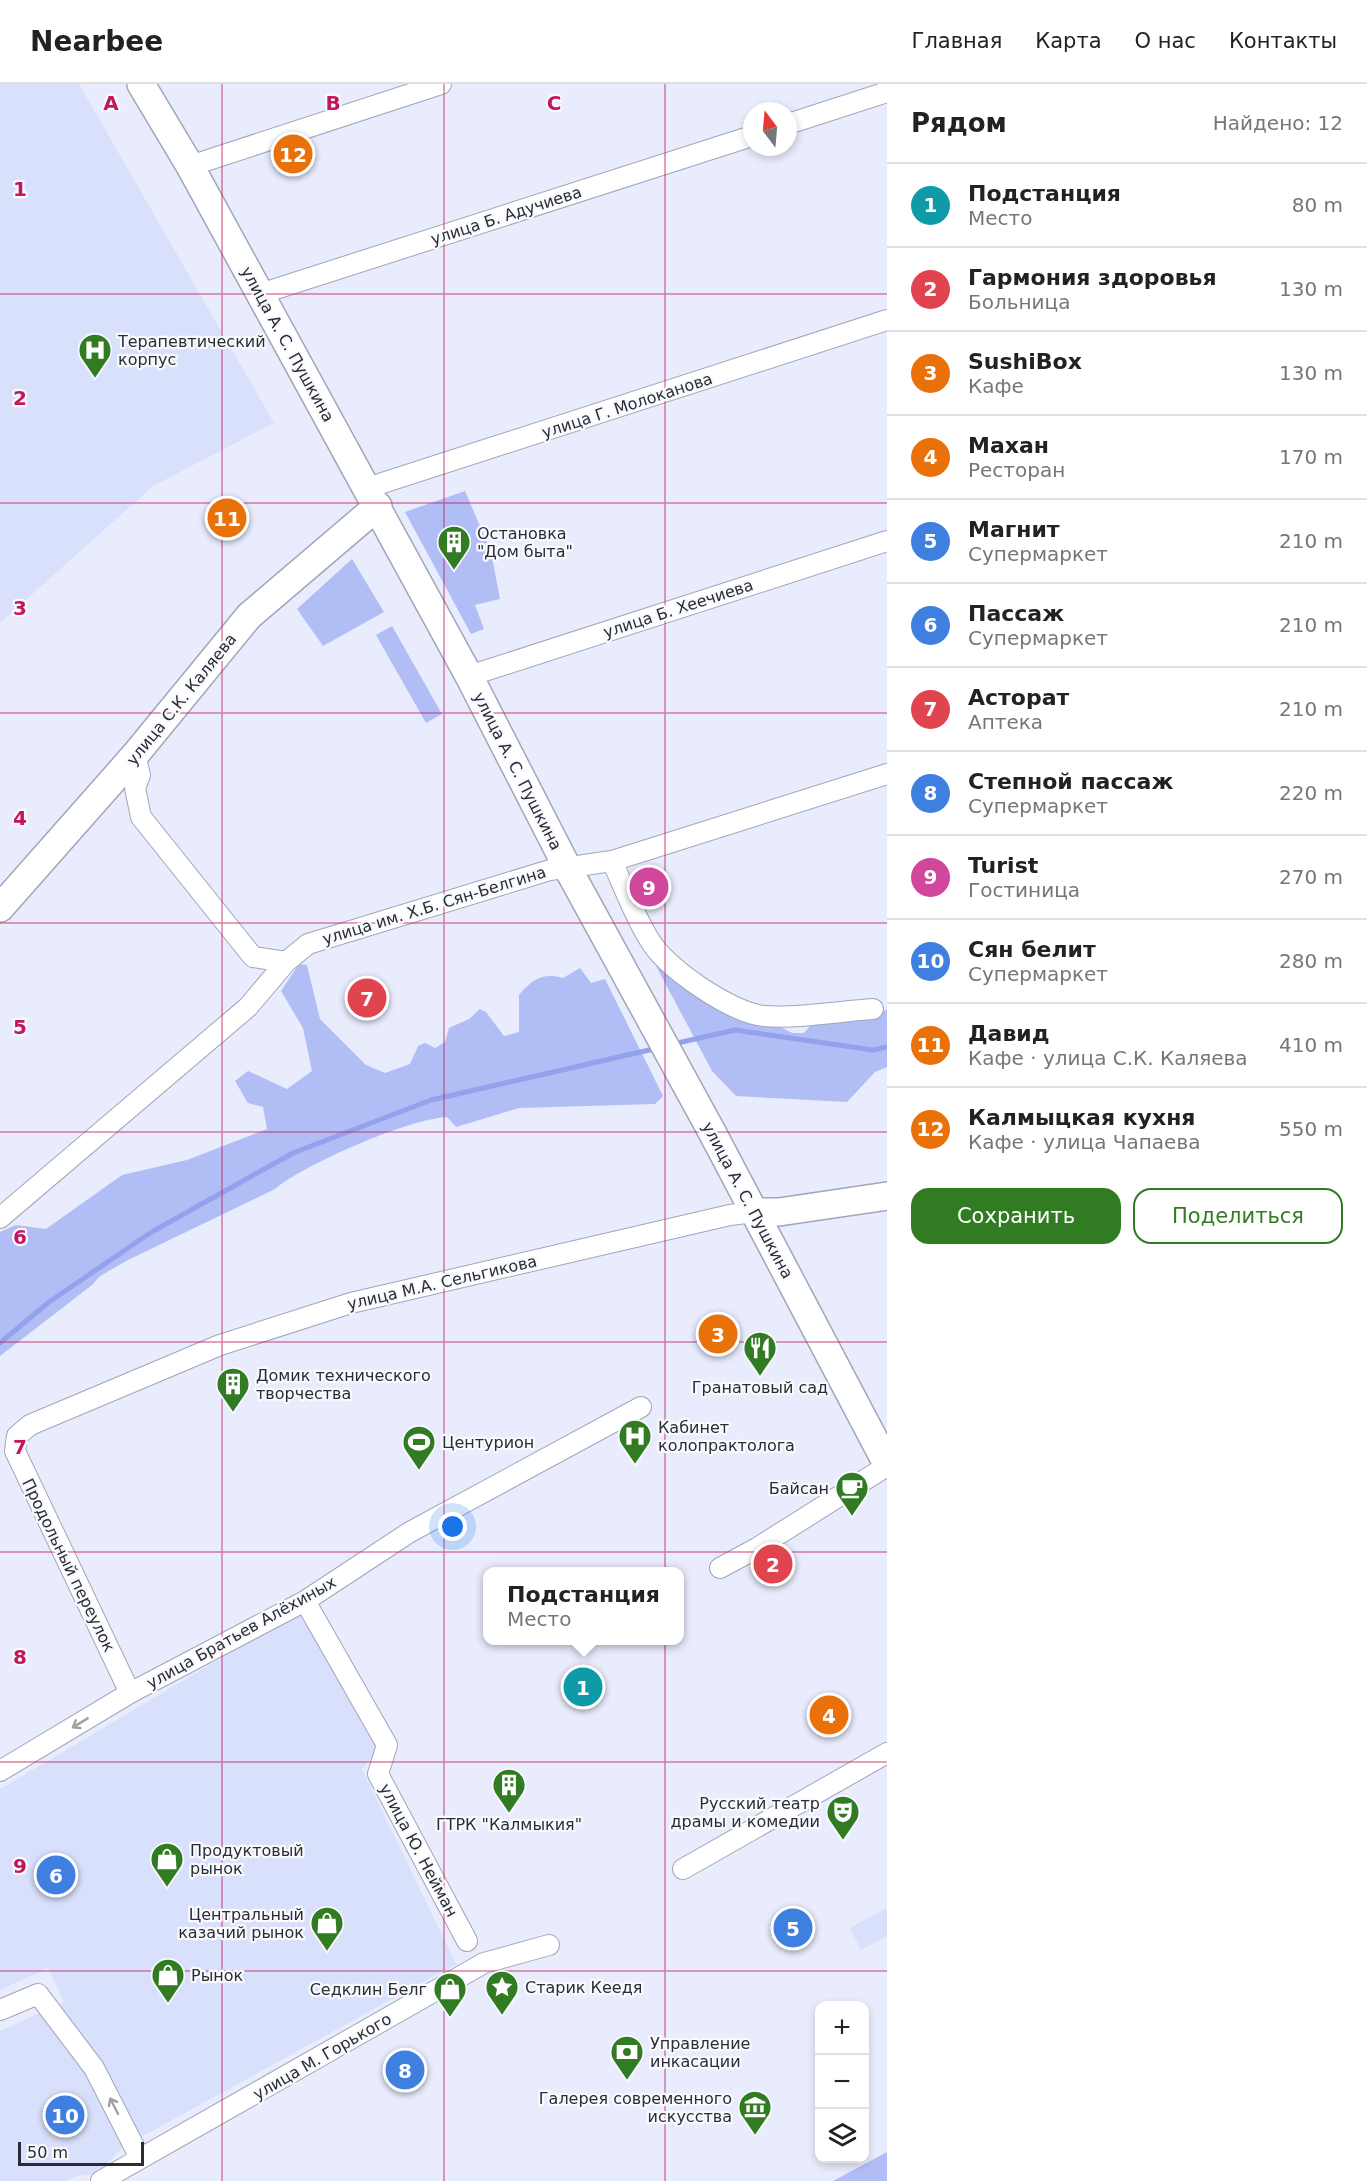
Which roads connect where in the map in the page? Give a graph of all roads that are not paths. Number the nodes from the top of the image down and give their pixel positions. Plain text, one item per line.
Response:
1 (141, 84) edge
2 (441, 84) edge
3 (887, 92) edge
4 (797, 121) edge
5 (743, 139) edge
6 (190, 166) junction
7 (260, 294) junction
8 (887, 320) edge
9 (372, 497) junction
10 (887, 541) edge
11 (469, 676) junction
12 (135, 755) junction
13 (887, 774) edge
14 (612, 861) junction
15 (567, 867) junction
16 (0, 908) edge
17 (286, 962) junction
18 (873, 1009) dead end
19 (887, 1196) edge
20 (754, 1212) junction
21 (0, 1218) edge
22 (641, 1407) dead end
23 (17, 1436) joint
24 (887, 1465) edge
25 (720, 1568) dead end
26 (305, 1600) junction
27 (130, 1693) junction
28 (887, 1753) edge
29 (0, 1771) edge
30 (683, 1869) dead end
31 (466, 1941) dead end
32 (549, 1945) dead end
33 (0, 2010) edge
34 (140, 2158) junction
35 (101, 2181) edge

1 - 6 main road, улица А. С. Пушкина
2 - 6 street
3 - 4 street
5 - 7 street, улица Б. Адучиева
6 - 7 main road, улица А. С. Пушкина
7 - 9 main road, улица А. С. Пушкина
8 - 9 street, улица Г. Молоканова
9 - 11 main road, улица А. С. Пушкина
9 - 12 main road, улица С.К. Каляева
10 - 11 street, улица Б. Хеечиева
11 - 15 main road, улица А. С. Пушкина
12 - 16 main road, улица С.К. Каляева
12 - 17 street
13 - 14 street, улица им. Х.Б. Сян-Белгина
14 - 15 street, улица им. Х.Б. Сян-Белгина
14 - 18 street
15 - 17 street, улица им. Х.Б. Сян-Белгина
15 - 20 main road, улица А. С. Пушкина
17 - 21 street, улица им. Х.Б. Сян-Белгина
19 - 20 main road, улица М.А. Сельгикова
20 - 23 street, улица М.А. Сельгикова
20 - 24 main road, улица А. С. Пушкина
22 - 26 street, улица Братьев Алёхиных
23 - 27 street, Продольный переулок
24 - 25 street
26 - 27 street, улица Братьев Алёхиных
26 - 31 street, улица Ю. Нейман
27 -> 29 street, улица Братьев Алёхиных
28 - 30 street
32 - 34 street, улица М. Горького
34 -> 33 street
34 - 35 street, улица М. Горького

